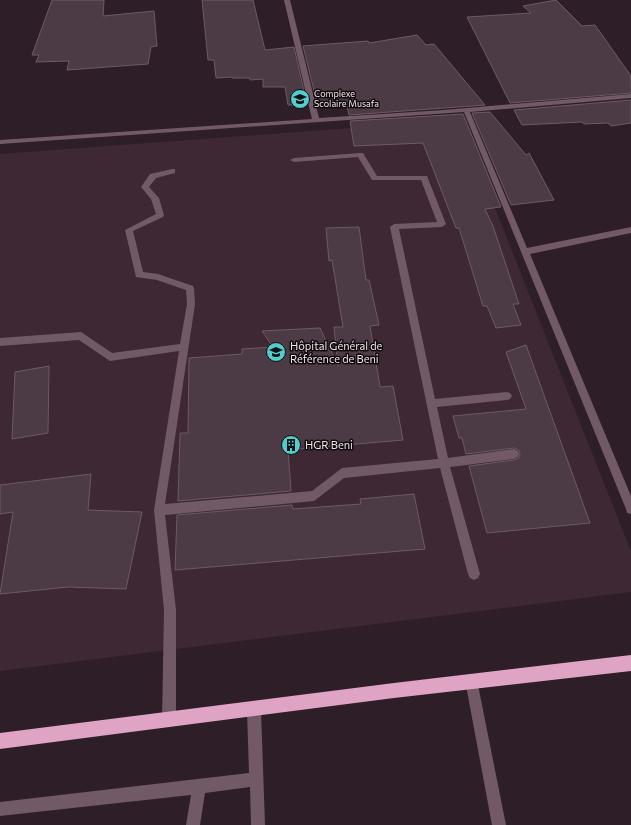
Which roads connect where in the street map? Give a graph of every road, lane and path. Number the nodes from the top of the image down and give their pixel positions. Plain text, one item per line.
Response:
1 (287, 0) edge
2 (631, 96) edge
3 (466, 110) junction
4 (316, 120) junction
5 (0, 142) edge
6 (294, 160) dead end
7 (172, 171) dead end
8 (631, 230) edge
9 (524, 252) junction
10 (0, 342) edge
11 (184, 347) junction
12 (507, 396) dead end
13 (432, 403) junction
14 (514, 454) dead end
15 (444, 463) junction
16 (631, 509) edge
17 (159, 510) junction
18 (474, 574) dead end
19 (631, 663) edge
20 (471, 680) junction
21 (254, 710) junction
22 (169, 720) junction
23 (0, 741) edge
24 (256, 779) junction
25 (199, 787) junction
26 (0, 809) edge
27 (193, 825) edge
28 (258, 825) edge
29 (499, 825) edge

1 - 4 street
2 - 3 street
3 - 4 street
3 - 9 street
4 - 5 street
6 - 13 street
7 - 11 street
8 - 9 street
9 - 16 street
10 - 11 street
11 - 17 street
12 - 13 street
13 - 15 street
14 - 15 street
15 - 17 street
15 - 18 street
17 - 22 street
19 - 20 highway
20 - 21 highway
20 - 29 street
21 - 22 highway
21 - 24 street
22 - 23 highway
24 - 25 street
24 - 28 street
25 - 26 street
25 - 27 street

